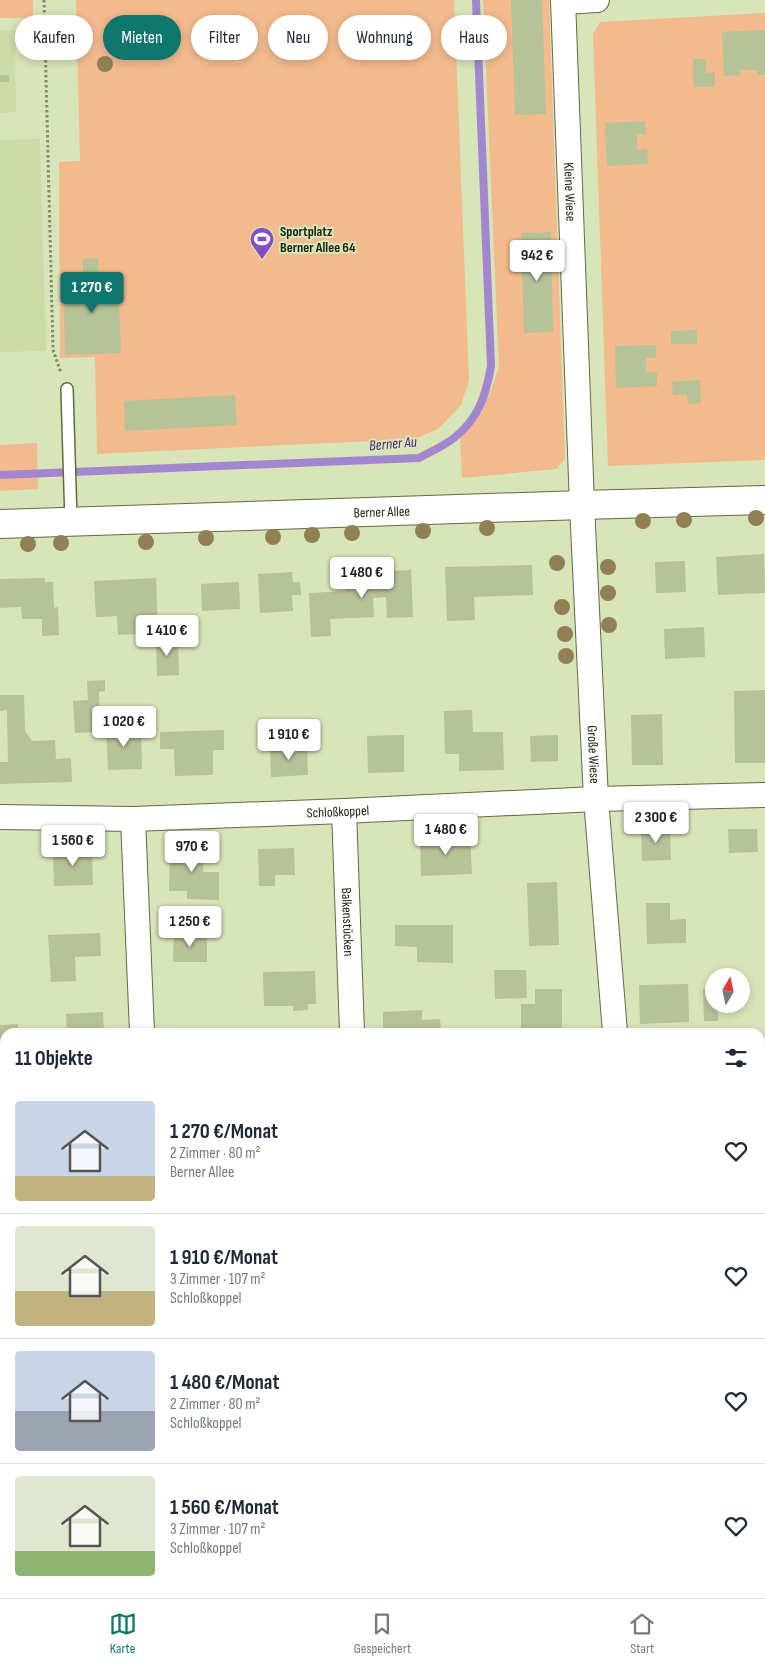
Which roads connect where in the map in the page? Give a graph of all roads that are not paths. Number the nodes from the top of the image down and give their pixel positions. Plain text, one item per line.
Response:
1 (597, 0) edge
2 (563, 1) edge
3 (67, 389) road end
4 (765, 500) edge
5 (582, 504) junction
6 (71, 521) junction
7 (0, 524) edge
8 (765, 794) edge
9 (596, 799) junction
10 (344, 811) junction
11 (0, 817) edge
12 (133, 819) junction
13 (142, 1028) edge
14 (352, 1028) edge
15 (615, 1028) edge

1 - 2 street
2 - 5 street, Kleine Wiese
3 - 6 lane
4 - 5 street, Berner Allee
5 - 6 street, Berner Allee
5 - 9 street, Große Wiese
6 - 7 street, Berner Allee
8 - 9 street, Schloßkoppel
9 - 10 street, Schloßkoppel
9 - 15 street, Große Wiese
10 - 12 street, Schloßkoppel
10 - 14 street, Balkenstücken
11 - 12 street, Schloßkoppel
12 - 13 street

